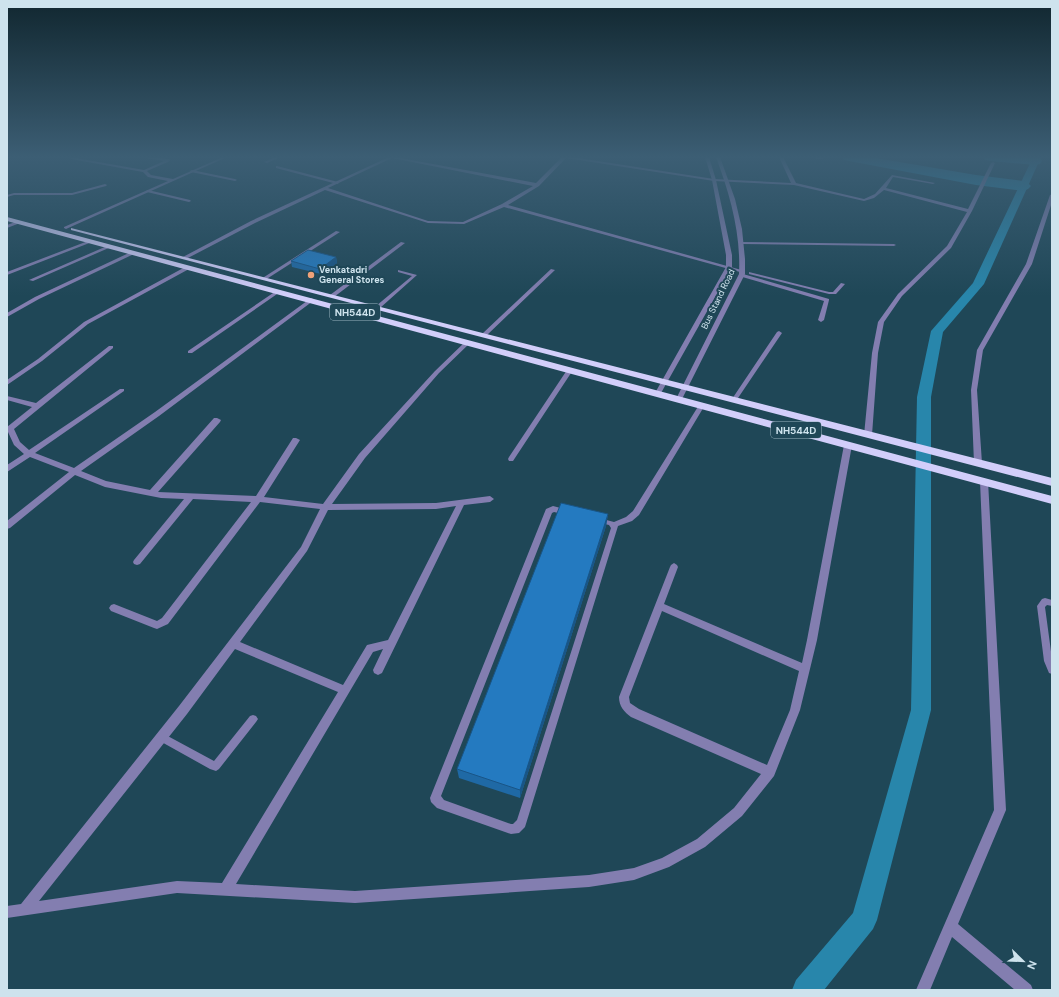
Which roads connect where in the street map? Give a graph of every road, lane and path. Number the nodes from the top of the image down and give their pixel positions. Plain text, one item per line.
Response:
1 (120, 204) edge
2 (294, 204) edge
3 (371, 204) edge
4 (504, 204) joint
5 (719, 204) edge
6 (732, 204) edge
7 (943, 204) edge
8 (973, 204) edge
9 (1049, 204) edge
10 (970, 210) junction
11 (7, 212) edge
12 (7, 219) edge
13 (18, 222) junction
14 (7, 227) edge
15 (66, 228) junction
16 (338, 232) dead end
17 (90, 242) junction
18 (403, 243) dead end
19 (742, 243) junction
20 (894, 245) dead end
21 (109, 247) junction
22 (133, 253) junction
23 (184, 258) junction
24 (729, 267) junction
25 (188, 268) junction
26 (553, 270) dead end
27 (400, 271) dead end
28 (742, 273) junction
29 (7, 274) edge
30 (263, 279) junction
31 (31, 280) dead end
32 (843, 284) dead end
33 (278, 292) junction
34 (332, 296) junction
35 (311, 300) junction
36 (378, 307) junction
37 (7, 315) edge
38 (821, 320) dead end
39 (779, 333) dead end
40 (484, 335) junction
41 (468, 342) junction
42 (111, 347) dead end
43 (190, 352) dead end
44 (570, 370) junction
45 (664, 382) junction
46 (7, 383) edge
47 (684, 387) junction
48 (122, 390) dead end
49 (658, 393) junction
50 (7, 398) edge
51 (678, 399) junction
52 (734, 400) junction
53 (702, 405) junction
54 (38, 406) junction
55 (217, 420) dead end
56 (8, 429) edge
57 (868, 434) junction
58 (296, 440) dead end
59 (848, 445) junction
60 (28, 453) junction
61 (511, 459) dead end
62 (978, 463) junction
63 (7, 469) edge
64 (74, 472) junction
65 (984, 481) junction
66 (1052, 482) edge
67 (152, 493) junction
68 (191, 496) junction
69 (490, 498) dead end
70 (258, 499) junction
71 (1052, 500) edge
72 (462, 502) junction
73 (325, 507) junction
74 (614, 525) junction
75 (7, 526) edge
76 (137, 562) dead end
77 (674, 567) dead end
78 (1052, 603) edge
79 (659, 606) junction
80 (114, 608) dead end
81 (392, 642) junction
82 (233, 644) junction
83 (805, 669) junction
84 (378, 670) dead end
85 (1052, 670) edge
86 (344, 690) junction
87 (253, 719) dead end
88 (161, 737) junction
89 (770, 772) junction
90 (224, 890) junction
91 (24, 910) junction
92 (7, 912) edge
93 (950, 926) junction
94 (923, 990) edge
95 (1026, 990) edge

1 - 15 street
2 - 23 street
3 - 4 street
4 - 24 street
5 - 24 street, Bus Stand Road
6 - 19 street, Bus Stand Road
7 - 10 street
8 - 10 street
9 - 62 street
10 - 57 street
11 - 15 highway, NH544D
12 - 13 highway, NH544D
13 - 14 street
13 - 17 highway, NH544D
15 - 23 highway, NH544D
16 - 30 lane
17 - 21 highway, NH544D
17 - 29 lane
18 - 34 lane
19 - 20 lane
19 - 28 street, Bus Stand Road
21 - 22 highway, NH544D
21 - 31 lane
22 - 25 highway, NH544D
22 - 37 street
23 - 30 highway, NH544D
24 - 28 street
24 - 45 street, Bus Stand Road
25 - 33 highway, NH544D
25 - 46 street
26 - 40 lane
27 - 36 lane
28 - 32 lane
28 - 38 lane
28 - 47 street, Bus Stand Road
30 - 34 highway, NH544D
33 - 35 highway, NH544D
33 - 43 lane
34 - 36 highway, NH544D
35 - 41 highway, NH544D
35 - 64 street
36 - 40 highway, NH544D
39 - 52 lane
40 - 45 highway, NH544D
41 - 44 highway, NH544D
41 - 73 street
42 - 54 street
44 - 49 highway, NH544D
44 - 61 lane
45 - 47 highway, NH544D
45 - 49 street, Bus Stand Road
47 - 51 street, Bus Stand Road
47 - 52 highway, NH544D
48 - 60 street
49 - 51 highway, NH544D
50 - 54 street
51 - 53 highway, NH544D
52 - 57 highway, NH544D
53 - 59 highway, NH544D
53 - 74 lane
54 - 56 street
55 - 67 street
56 - 60 street
57 - 62 highway, NH544D
58 - 70 street
59 - 65 highway, NH544D
59 - 83 street
60 - 63 street
60 - 64 street
62 - 66 highway, NH544D
64 - 67 street
64 - 75 street
65 - 71 highway, NH544D
65 - 93 street
67 - 68 street
68 - 70 street
68 - 76 street
69 - 72 street
70 - 73 street
70 - 80 street
72 - 73 street
72 - 81 street
73 - 82 street
74 - 74 lane
77 - 79 street
78 - 85 lane
79 - 83 street
79 - 89 street
81 - 84 street
81 - 86 street
82 - 86 street
82 - 88 street
83 - 89 street
86 - 90 street
87 - 88 lane
88 - 91 street
89 - 90 street
90 - 91 street
91 - 92 street
93 - 94 street
93 - 95 street

